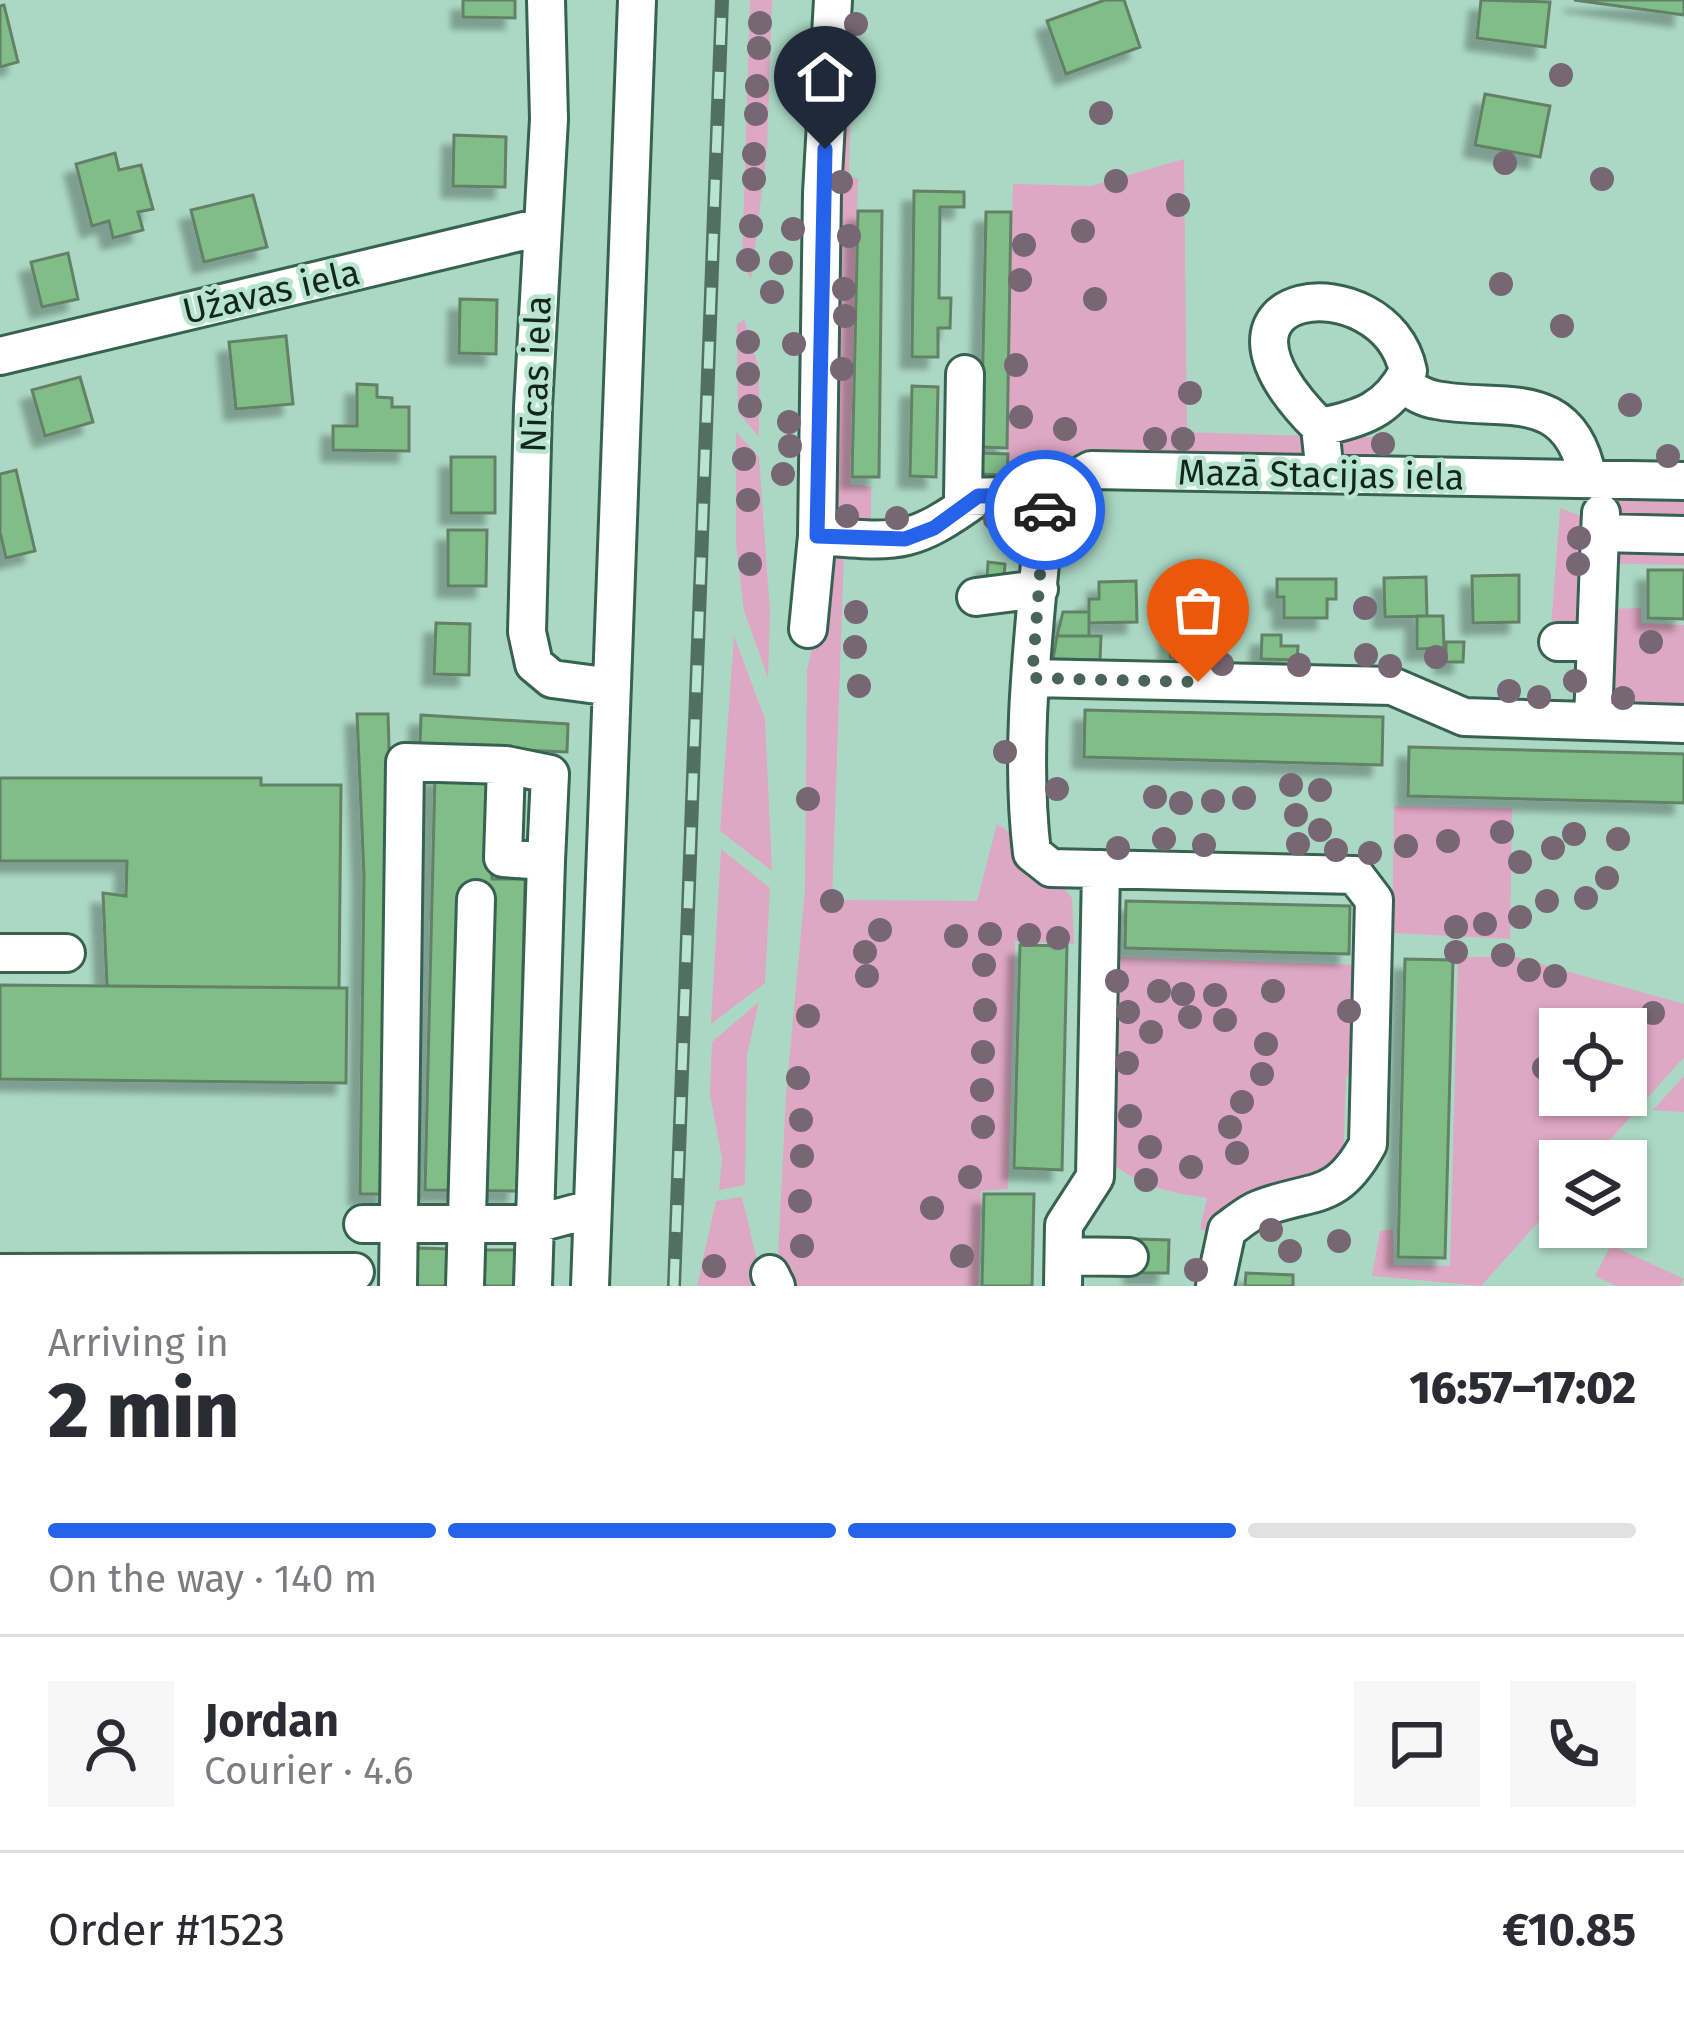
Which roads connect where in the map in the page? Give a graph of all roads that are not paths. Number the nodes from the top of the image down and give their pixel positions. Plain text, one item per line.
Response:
1 (546, 0) edge
2 (637, 0) edge
3 (833, 0) edge
4 (542, 227) junction
5 (0, 356) edge
6 (965, 374) dead end
7 (1402, 384) junction
8 (1320, 427) junction
9 (1325, 475) junction
10 (1595, 479) junction
11 (1684, 481) edge
12 (1046, 495) junction
13 (978, 496) junction
14 (1600, 533) junction
15 (817, 536) junction
16 (1684, 536) edge
17 (1039, 589) junction
18 (976, 597) dead end
19 (808, 629) dead end
20 (1558, 642) dead end
21 (1596, 642) junction
22 (1032, 678) junction
23 (612, 687) junction
24 (1594, 721) junction
25 (1684, 724) edge
26 (1101, 869) junction
27 (476, 899) dead end
28 (0, 953) edge
29 (67, 953) dead end
30 (591, 1209) junction
31 (381, 1224) junction
32 (535, 1224) junction
33 (467, 1226) junction
34 (1129, 1257) dead end
35 (1063, 1271) edge
36 (355, 1272) dead end
37 (0, 1273) edge
38 (398, 1286) edge
39 (466, 1286) edge
40 (533, 1286) edge
41 (590, 1286) edge
42 (1215, 1286) edge

1 - 4 street, Nīcas iela
2 - 23 street
3 - 15 street
4 - 5 street, Užavas iela
4 - 23 street, Nīcas iela
6 - 13 street
7 - 8 street
7 - 8 street
7 - 10 street
8 - 9 street
9 - 10 street, Mazā Stacijas iela
9 - 12 street, Mazā Stacijas iela
10 - 11 street, Mazā Stacijas iela
10 - 14 street
12 - 13 street
12 - 17 street
13 - 15 street
14 - 16 street
14 - 21 street
15 - 19 street
17 - 18 street
17 - 22 street
20 - 21 street
21 - 24 street
22 - 24 street
22 - 26 street
23 - 30 street
24 - 25 street
26 - 35 street
26 - 42 street
27 - 33 street
28 - 29 street
30 - 32 street
30 - 41 street
31 - 32 street
31 - 33 street
31 - 38 street
32 - 33 street
32 - 40 street
33 - 39 street
34 - 35 street
36 - 37 street

